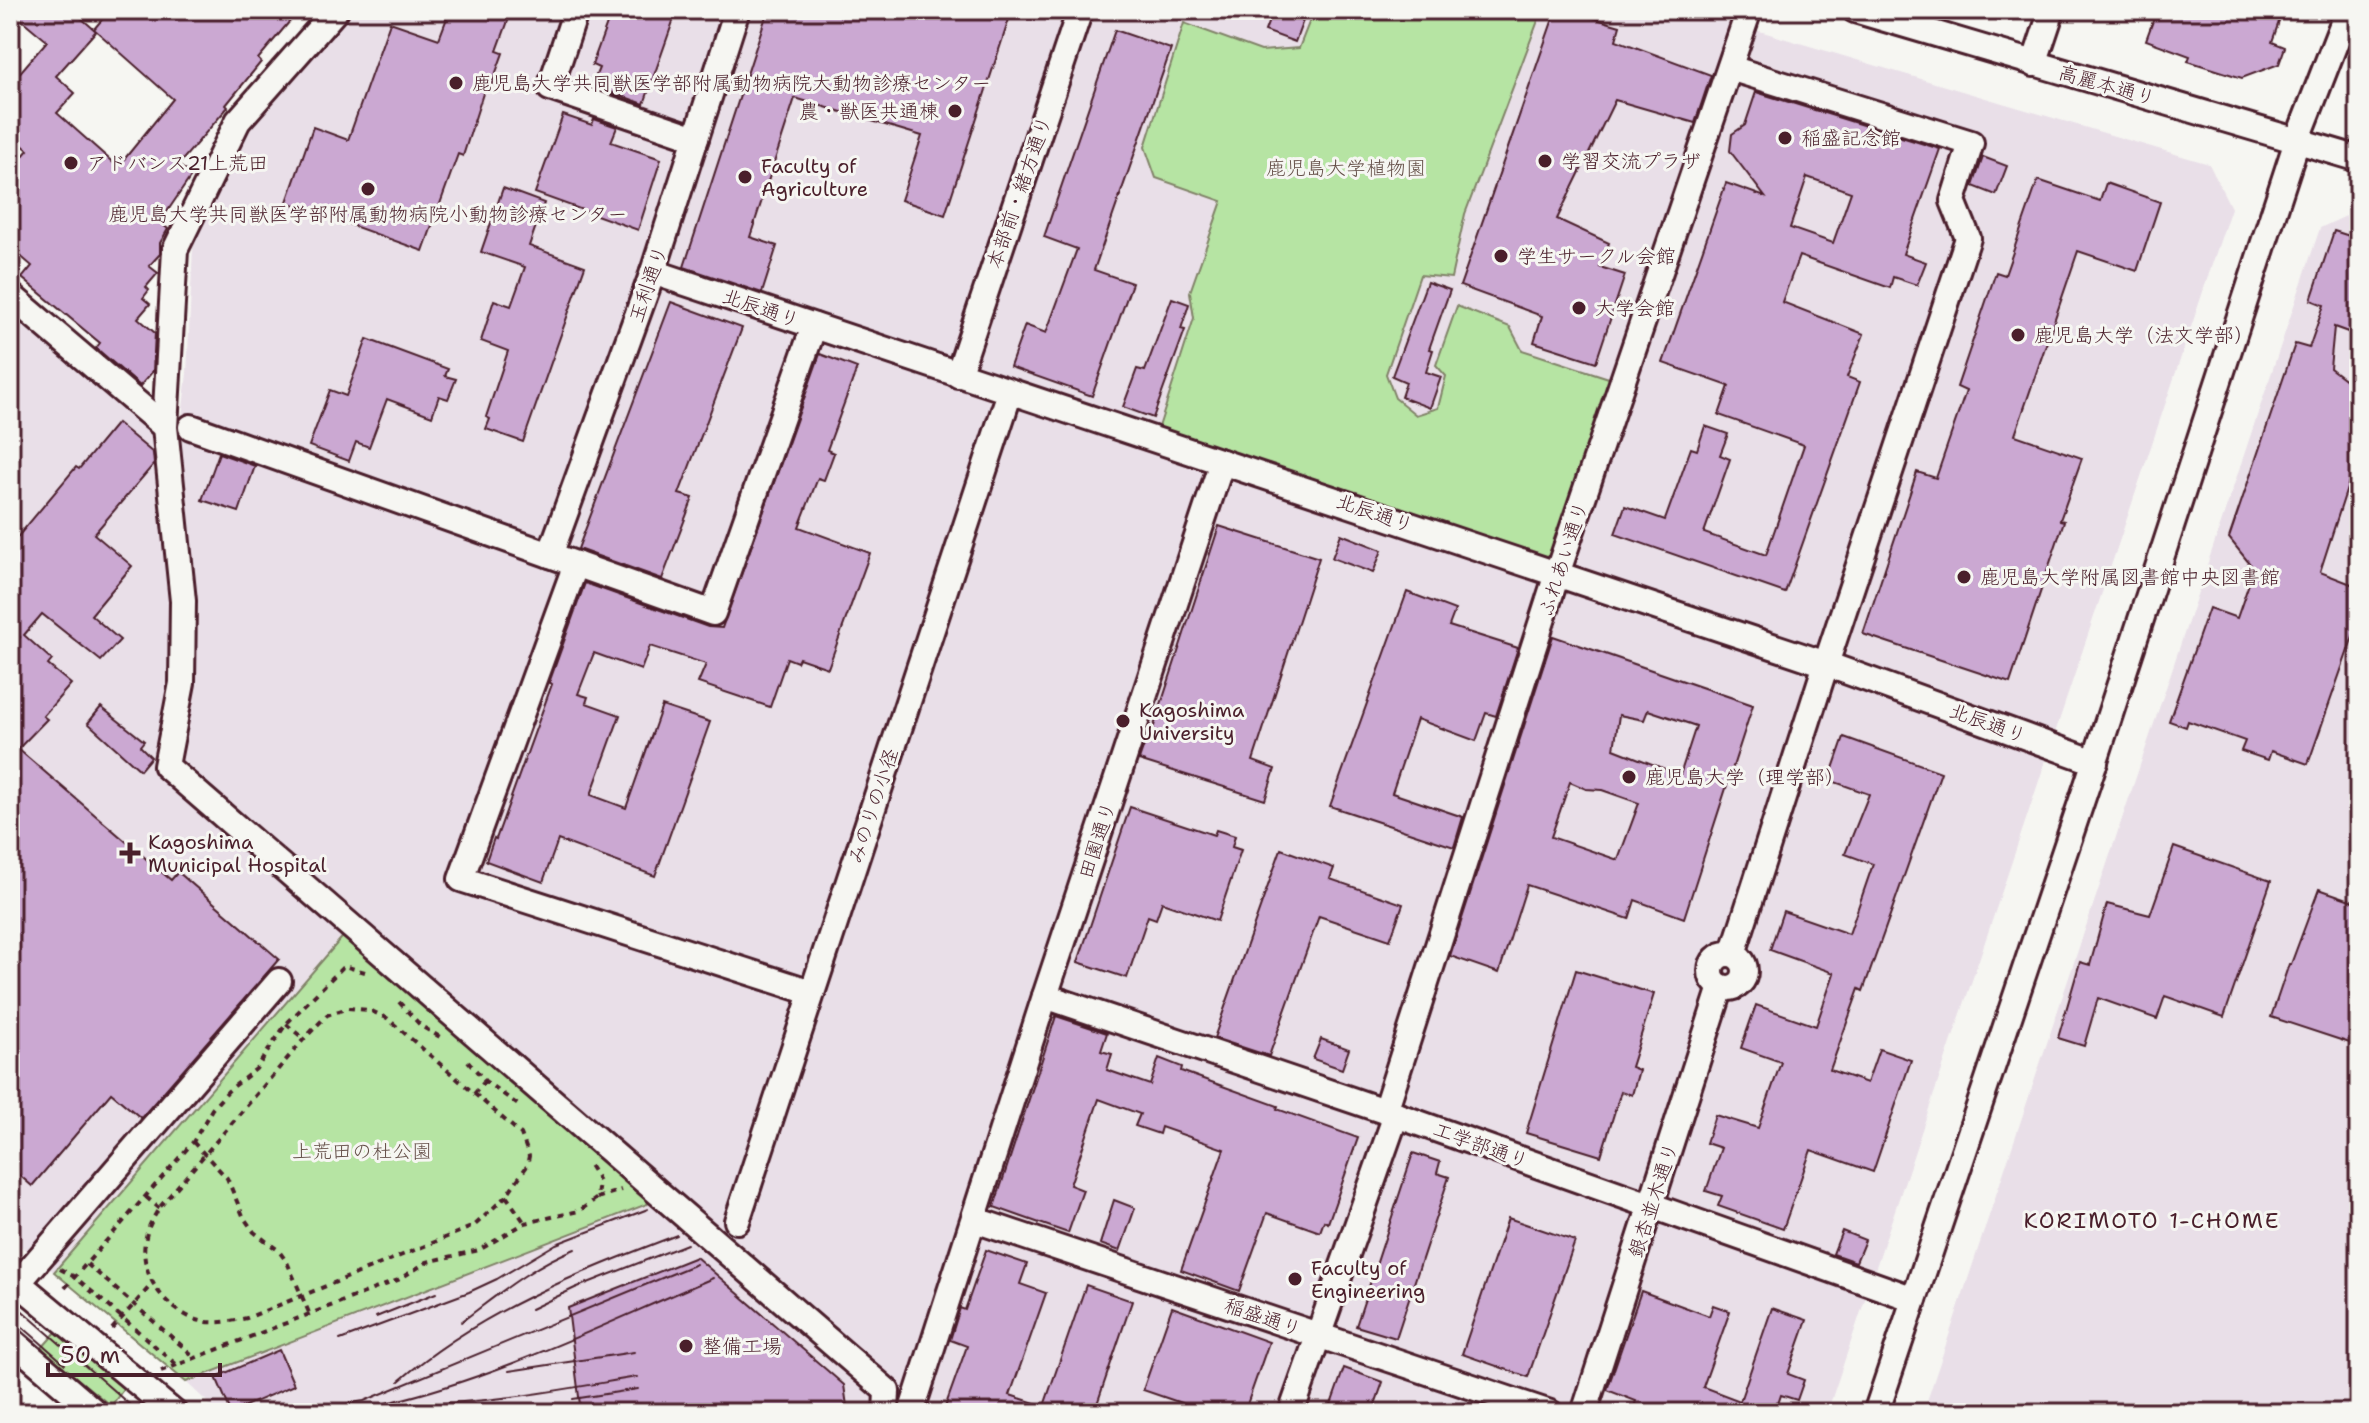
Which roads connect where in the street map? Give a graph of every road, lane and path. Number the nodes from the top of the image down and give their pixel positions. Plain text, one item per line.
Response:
1 (336, 10) edge
2 (576, 10) edge
3 (737, 10) edge
4 (1080, 10) edge
5 (1749, 10) edge
6 (1855, 10) edge
7 (2052, 10) edge
8 (2348, 10) edge
9 (2034, 64) junction
10 (1730, 68) junction
11 (696, 138) junction
12 (2297, 141) junction
13 (2359, 159) edge
14 (653, 272) junction
15 (10, 295) edge
16 (814, 326) junction
17 (958, 375) junction
18 (1010, 392) junction
19 (165, 427) junction
20 (191, 427) dead end
21 (1222, 462) junction
22 (550, 555) junction
23 (576, 564) junction
24 (1557, 574) junction
25 (1826, 664) junction
26 (2095, 762) junction
27 (375, 977) dead end
28 (279, 981) dead end
29 (811, 992) junction
30 (393, 995) dead end
31 (1045, 996) junction
32 (286, 1024) junction
33 (304, 1039) junction
34 (451, 1045) dead end
35 (462, 1054) dead end
36 (485, 1081) junction
37 (474, 1094) junction
38 (526, 1110) dead end
39 (1391, 1113) junction
40 (193, 1142) junction
41 (205, 1154) junction
42 (585, 1158) dead end
43 (506, 1196) junction
44 (146, 1197) junction
45 (1651, 1207) junction
46 (159, 1208) junction
47 (975, 1220) junction
48 (737, 1221) dead end
49 (525, 1223) junction
50 (42, 1256) junction
51 (87, 1264) junction
52 (75, 1277) junction
53 (14, 1280) edge
54 (152, 1284) junction
55 (65, 1288) dead end
56 (301, 1296) junction
57 (1914, 1299) junction
58 (134, 1304) junction
59 (310, 1315) junction
60 (122, 1318) junction
61 (112, 1329) dead end
62 (1319, 1336) junction
63 (10, 1339) edge
64 (196, 1358) junction
65 (177, 1365) junction
66 (161, 1371) dead end
67 (96, 1413) edge
68 (174, 1413) edge
69 (886, 1413) edge
70 (911, 1413) edge
71 (1291, 1413) edge
72 (1550, 1413) edge
73 (1584, 1413) edge
74 (1876, 1413) edge

1 - 19 street
2 - 11 street
3 - 11 street, 玉利通り
4 - 17 street, 本部前・緒方通り
5 - 10 street, ふれあい通り
6 - 9 street, 高麗本通り
7 - 9 street
8 - 12 street
9 - 12 street, 高麗本通り
10 - 24 street, ふれあい通り
10 - 25 street
11 - 14 street, 玉利通り
12 - 13 street, 高麗本通り
12 - 26 street
14 - 16 street, 北辰通り
14 - 22 street, 玉利通り
15 - 19 street
16 - 17 street, 北辰通り
16 - 23 street
17 - 18 street, 北辰通り
18 - 21 street, 北辰通り
18 - 29 street, みのりの小径
19 - 69 street
20 - 22 street
21 - 24 street, 北辰通り
21 - 31 street, 田園通り
22 - 23 street
23 - 29 street
24 - 25 street, 北辰通り
24 - 39 street, ふれあい通り
25 - 26 street, 北辰通り
25 - 45 street, 銀杏並木通り
26 - 57 street
27 - 32 path
28 - 50 street
29 - 48 street, みのりの小径
30 - 34 path
31 - 39 street, 工学部通り
31 - 47 street, 田園通り
32 - 33 path
32 - 40 path
33 - 37 path
33 - 41 path
35 - 36 path
36 - 37 path
36 - 38 path
37 - 43 path
39 - 45 street, 工学部通り
39 - 62 street, ふれあい通り
40 - 41 path
40 - 44 path
41 - 46 path
41 - 56 path
42 - 49 path
43 - 49 path
43 - 56 path
44 - 46 path
44 - 51 path
45 - 57 street, 工学部通り
45 - 73 street, 銀杏並木通り
46 - 54 path
47 - 62 street, 稲盛通り
47 - 70 street, 田園通り
49 - 59 path
50 - 52 path
50 - 53 street
51 - 52 path
51 - 58 path
52 - 55 path
52 - 60 path
53 - 68 street
54 - 56 path
54 - 58 path
56 - 59 path
57 - 74 street
58 - 60 path
58 - 64 path
59 - 64 path
60 - 61 path
60 - 65 path
62 - 71 street, ふれあい通り
62 - 72 street, 稲盛通り
63 - 67 street
64 - 65 path
65 - 66 path

